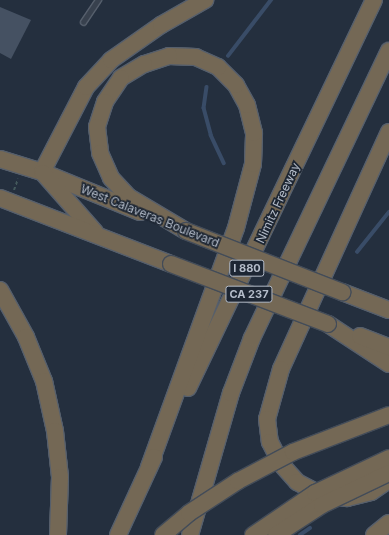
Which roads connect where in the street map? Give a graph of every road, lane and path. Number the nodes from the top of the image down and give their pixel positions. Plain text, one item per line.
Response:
1 (98, 0) edge
2 (205, 0) edge
3 (374, 0) edge
4 (83, 22) dead end
5 (389, 51) edge
6 (389, 132) edge
7 (0, 159) edge
8 (42, 172) junction
9 (18, 178) dead end
10 (7, 195) edge
11 (186, 231) junction
12 (99, 235) junction
13 (0, 290) edge
14 (389, 310) edge
15 (328, 324) junction
16 (389, 347) edge
17 (389, 364) edge
18 (389, 415) edge
19 (389, 458) edge
20 (149, 467) junction
21 (389, 473) edge
22 (389, 480) edge
23 (389, 523) edge
24 (58, 535) edge
25 (118, 535) edge
26 (163, 535) edge
27 (190, 535) edge
28 (253, 535) edge
29 (276, 535) edge
30 (374, 535) edge

1 - 4 lane
2 - 8 highway
3 - 20 highway, Nimitz Freeway / I 880
5 - 27 highway, I 880
6 - 22 highway
7 - 8 highway, West Calaveras Boulevard
8 - 11 highway, West Calaveras Boulevard
8 - 12 highway
9 - 10 path
10 - 12 highway, CA 237
11 - 14 highway, West Calaveras Boulevard, bridge
11 - 20 highway
12 - 15 highway, CA 237, bridge
13 - 24 highway
15 - 16 highway, CA 237
15 - 17 highway
18 - 26 highway, bridge
19 - 28 highway, bridge
20 - 25 highway, Nimitz Freeway / I 880
21 - 29 highway, bridge
23 - 30 highway

